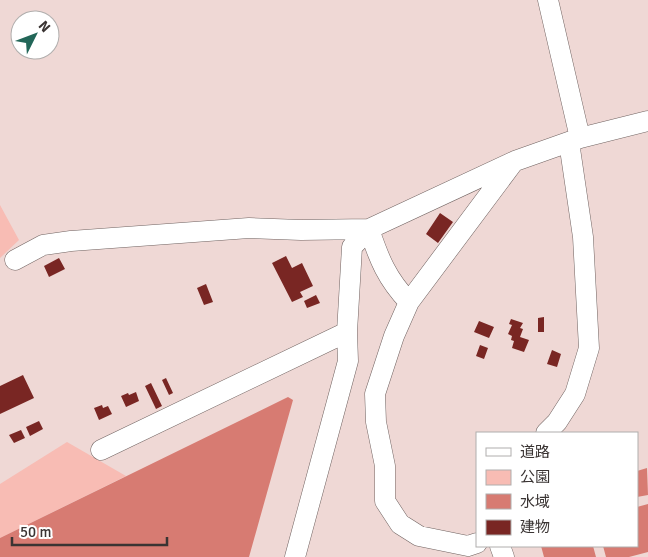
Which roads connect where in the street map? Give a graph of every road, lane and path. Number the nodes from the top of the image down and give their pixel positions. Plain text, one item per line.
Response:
1 (548, 0) edge
2 (648, 121) edge
3 (574, 140) junction
4 (515, 160) junction
5 (369, 229) junction
6 (15, 260) dead end
7 (408, 302) junction
8 (347, 332) junction
9 (547, 432) edge
10 (101, 450) dead end
11 (476, 543) edge
12 (296, 557) edge

1 - 3 lane
2 - 3 lane
3 - 4 lane
3 - 9 lane
4 - 5 lane
4 - 7 lane
5 - 6 lane
5 - 7 lane
5 - 8 lane
7 - 11 lane
8 - 10 lane
8 - 12 lane

